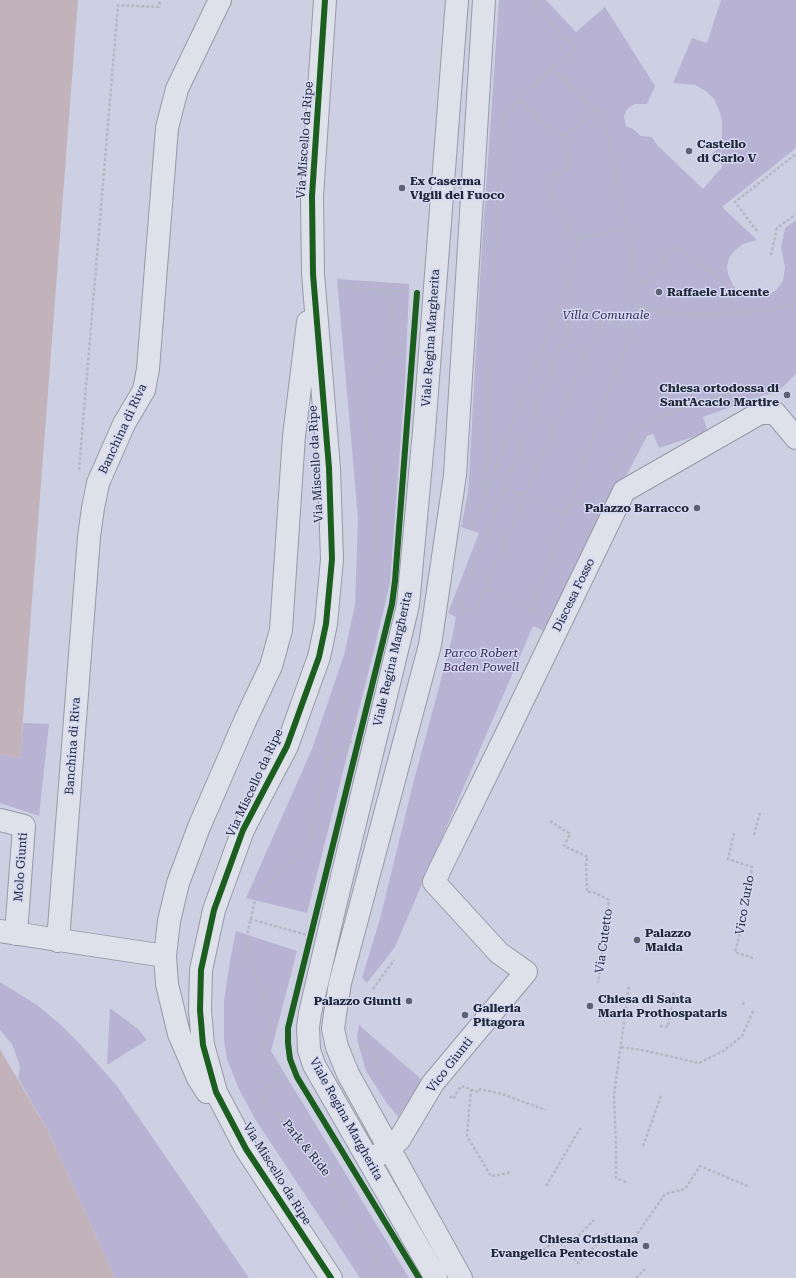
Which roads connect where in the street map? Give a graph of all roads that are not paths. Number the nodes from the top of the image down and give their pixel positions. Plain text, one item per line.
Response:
1 (220, 0) edge
2 (325, 0) edge
3 (457, 0) edge
4 (484, 0) edge
5 (313, 274) junction
6 (796, 438) edge
7 (414, 542) junction
8 (444, 548) junction
9 (0, 820) edge
10 (434, 882) joint
11 (8, 933) edge
12 (58, 940) junction
13 (165, 956) junction
14 (388, 1148) junction
15 (246, 1150) junction
16 (369, 1162) junction
17 (331, 1278) edge
18 (436, 1278) edge
19 (461, 1278) edge

1 - 12 street, Banchina di Riva
2 - 5 street, Via Miscello da Ripe
3 - 7 street, Viale Regina Margherita
4 - 8 street, Viale Regina Margherita
5 - 13 street
5 - 15 street, Via Miscello da Ripe
6 - 10 street, Discesa Fosso
7 - 8 street
7 - 16 street, Viale Regina Margherita
8 - 14 street, Viale Regina Margherita
9 - 11 street, Molo Giunti
10 - 14 street, Vico Giunti
11 - 12 street, Molo Giunti
12 - 13 street, Molo Giunti
13 - 15 street
14 - 16 street, Vico Giunti
14 - 19 street, Viale Regina Margherita
15 - 17 street, Via Miscello da Ripe
16 - 18 street, Viale Regina Margherita

